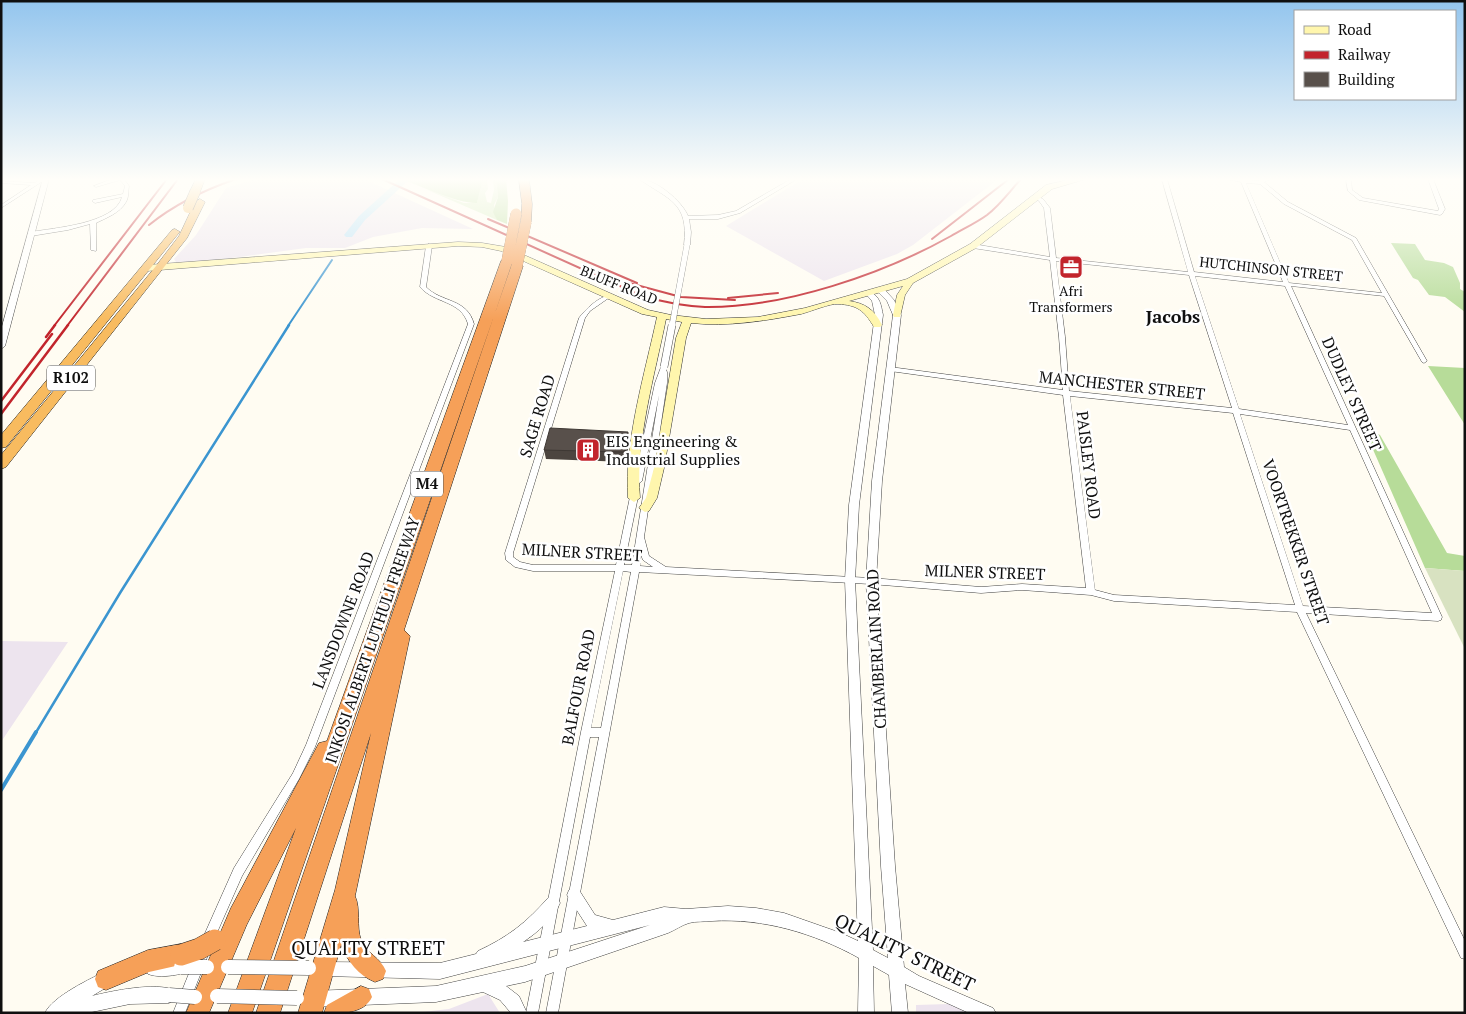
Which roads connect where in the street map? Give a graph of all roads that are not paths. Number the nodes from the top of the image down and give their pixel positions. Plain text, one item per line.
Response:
1 (33, 226) edge
2 (71, 226) edge
3 (93, 226) edge
4 (178, 226) edge
5 (189, 226) edge
6 (515, 226) edge
7 (525, 226) edge
8 (689, 226) edge
9 (998, 226) edge
10 (1049, 226) edge
11 (1177, 226) edge
12 (1262, 226) edge
13 (1330, 226) edge
14 (31, 234) junction
15 (430, 246) junction
16 (973, 246) junction
17 (94, 250) dead end
18 (1053, 259) junction
19 (512, 264) junction
20 (147, 268) junction
21 (160, 268) junction
22 (1191, 273) junction
23 (910, 281) junction
24 (1286, 284) junction
25 (881, 291) junction
26 (870, 294) junction
27 (1386, 295) junction
28 (607, 297) junction
29 (833, 303) junction
30 (10, 314) junction
31 (1, 315) edge
32 (897, 315) junction
33 (662, 316) junction
34 (687, 320) junction
35 (877, 325) junction
36 (2, 344) edge
37 (1424, 361) dead end
38 (664, 369) junction
39 (890, 369) junction
40 (1066, 393) junction
41 (1235, 411) junction
42 (1352, 428) junction
43 (1, 444) edge
44 (1, 464) edge
45 (634, 498) junction
46 (645, 508) junction
47 (640, 532) junction
48 (509, 553) joint
49 (415, 568) junction
50 (619, 568) junction
51 (635, 570) junction
52 (665, 571) junction
53 (850, 580) junction
54 (871, 581) junction
55 (1091, 592) junction
56 (1300, 609) junction
57 (1438, 617) joint
58 (349, 708) junction
59 (586, 732) junction
60 (604, 733) junction
61 (346, 890) junction
62 (574, 895) junction
63 (553, 903) junction
64 (239, 916) junction
65 (686, 916) junction
66 (616, 927) junction
67 (566, 940) junction
68 (544, 946) junction
69 (866, 954) junction
70 (1465, 954) edge
71 (181, 961) junction
72 (562, 962) junction
73 (217, 967) junction
74 (317, 968) junction
75 (452, 969) junction
76 (539, 970) junction
77 (375, 971) junction
78 (898, 971) junction
79 (106, 979) joint
80 (485, 984) junction
81 (361, 996) junction
82 (203, 1001) edge
83 (307, 1003) edge
84 (53, 1013) edge
85 (66, 1013) edge
86 (179, 1013) edge
87 (240, 1013) edge
88 (268, 1013) edge
89 (335, 1013) edge
90 (519, 1013) edge
91 (532, 1013) edge
92 (552, 1013) edge
93 (866, 1013) edge
94 (900, 1013) edge
95 (988, 1013) edge

1 - 14 street
2 - 14 street
3 - 17 street
4 - 20 highway, R102, bridge
5 - 21 highway, R102
6 - 19 highway, INKOSI ALBERT LUTHULI FREEWAY / M4, bridge
7 - 19 highway, INKOSI ALBERT LUTHULI FREEWAY / M4, bridge
8 - 38 street, BALFOUR ROAD, bridge
9 - 16 main road, BLUFF ROAD
10 - 18 street, PAISLEY ROAD
11 - 22 street, VOORTREKKER STREET
12 - 24 street, DUDLEY STREET
13 - 27 street
14 - 30 street
15 - 21 main road, BLUFF ROAD
15 - 28 main road, BLUFF ROAD
15 - 86 street, LANSDOWNE ROAD
16 - 18 street, HUTCHINSON STREET
16 - 23 main road, BLUFF ROAD
18 - 22 street, HUTCHINSON STREET
18 - 40 street, PAISLEY ROAD
19 - 49 highway, INKOSI ALBERT LUTHULI FREEWAY / M4
19 - 58 highway, INKOSI ALBERT LUTHULI FREEWAY / M4
20 - 21 main road, BLUFF ROAD
20 - 43 highway, R102
21 - 44 highway, R102
22 - 24 street, HUTCHINSON STREET
22 - 41 street, VOORTREKKER STREET
23 - 25 main road, BLUFF ROAD
23 - 32 main road
24 - 27 street, HUTCHINSON STREET
24 - 42 street, DUDLEY STREET
25 - 26 main road, BLUFF ROAD
25 - 32 street
26 - 29 main road, BLUFF ROAD
26 - 35 street, CHAMBERLAIN ROAD
27 - 37 street
28 - 33 main road, BLUFF ROAD
28 - 48 street, SAGE ROAD
29 - 34 main road, BLUFF ROAD
29 - 35 main road
30 - 31 street
30 - 36 street
32 - 39 street, CHAMBERLAIN ROAD
33 - 34 main road, BLUFF ROAD
33 - 45 main road
34 - 46 main road
35 - 53 street, CHAMBERLAIN ROAD
38 - 45 street, BALFOUR ROAD
38 - 46 street, BALFOUR ROAD
39 - 40 street, MANCHESTER STREET
39 - 54 street, CHAMBERLAIN ROAD
40 - 41 street, MANCHESTER STREET
40 - 55 street, PAISLEY ROAD
41 - 42 street, MANCHESTER STREET
41 - 56 street, VOORTREKKER STREET
42 - 57 street, DUDLEY STREET
45 - 50 street, BALFOUR ROAD
46 - 47 street, BALFOUR ROAD
47 - 51 street, BALFOUR ROAD
47 - 52 street
48 - 50 street, MILNER STREET
49 - 61 highway
49 - 88 highway, INKOSI ALBERT LUTHULI FREEWAY / M4
50 - 51 street, MILNER STREET
50 - 59 street, BALFOUR ROAD
51 - 52 street, MILNER STREET
51 - 60 street, BALFOUR ROAD
52 - 53 street, MILNER STREET
53 - 54 street, MILNER STREET
53 - 69 street, CHAMBERLAIN ROAD
54 - 55 street, MILNER STREET
54 - 78 street, CHAMBERLAIN ROAD
55 - 56 street, MILNER STREET
56 - 57 street, MILNER STREET
56 - 70 street, VOORTREKKER STREET
58 - 64 highway
58 - 87 highway, INKOSI ALBERT LUTHULI FREEWAY / M4
59 - 60 street
59 - 63 street, BALFOUR ROAD
60 - 62 street, BALFOUR ROAD
61 - 74 highway
61 - 77 highway
62 - 66 street
62 - 67 street, BALFOUR ROAD
63 - 68 street, BALFOUR ROAD
63 - 75 street
64 - 71 highway, bridge
64 - 73 highway
65 - 66 street, QUALITY STREET
65 - 69 street, QUALITY STREET
65 - 72 street, QUALITY STREET
66 - 67 street, QUALITY STREET
67 - 68 street, QUALITY STREET
67 - 72 street, BALFOUR ROAD
68 - 75 street, QUALITY STREET
68 - 76 street, BALFOUR ROAD
69 - 78 street, QUALITY STREET
69 - 93 street, CHAMBERLAIN ROAD
71 - 73 street, QUALITY STREET, bridge
71 - 79 highway
72 - 76 street, QUALITY STREET
72 - 92 street, BALFOUR ROAD
73 - 74 street, QUALITY STREET, bridge
73 - 82 highway
74 - 77 street, QUALITY STREET
74 - 83 highway
75 - 77 street, QUALITY STREET
76 - 80 street, QUALITY STREET
76 - 91 street, BALFOUR ROAD
78 - 94 street, CHAMBERLAIN ROAD
78 - 95 street, QUALITY STREET
79 - 84 street
80 - 81 street, QUALITY STREET
80 - 90 street
81 - 83 street, QUALITY STREET
81 - 89 highway
82 - 83 street, QUALITY STREET, bridge
82 - 85 street, QUALITY STREET, bridge

